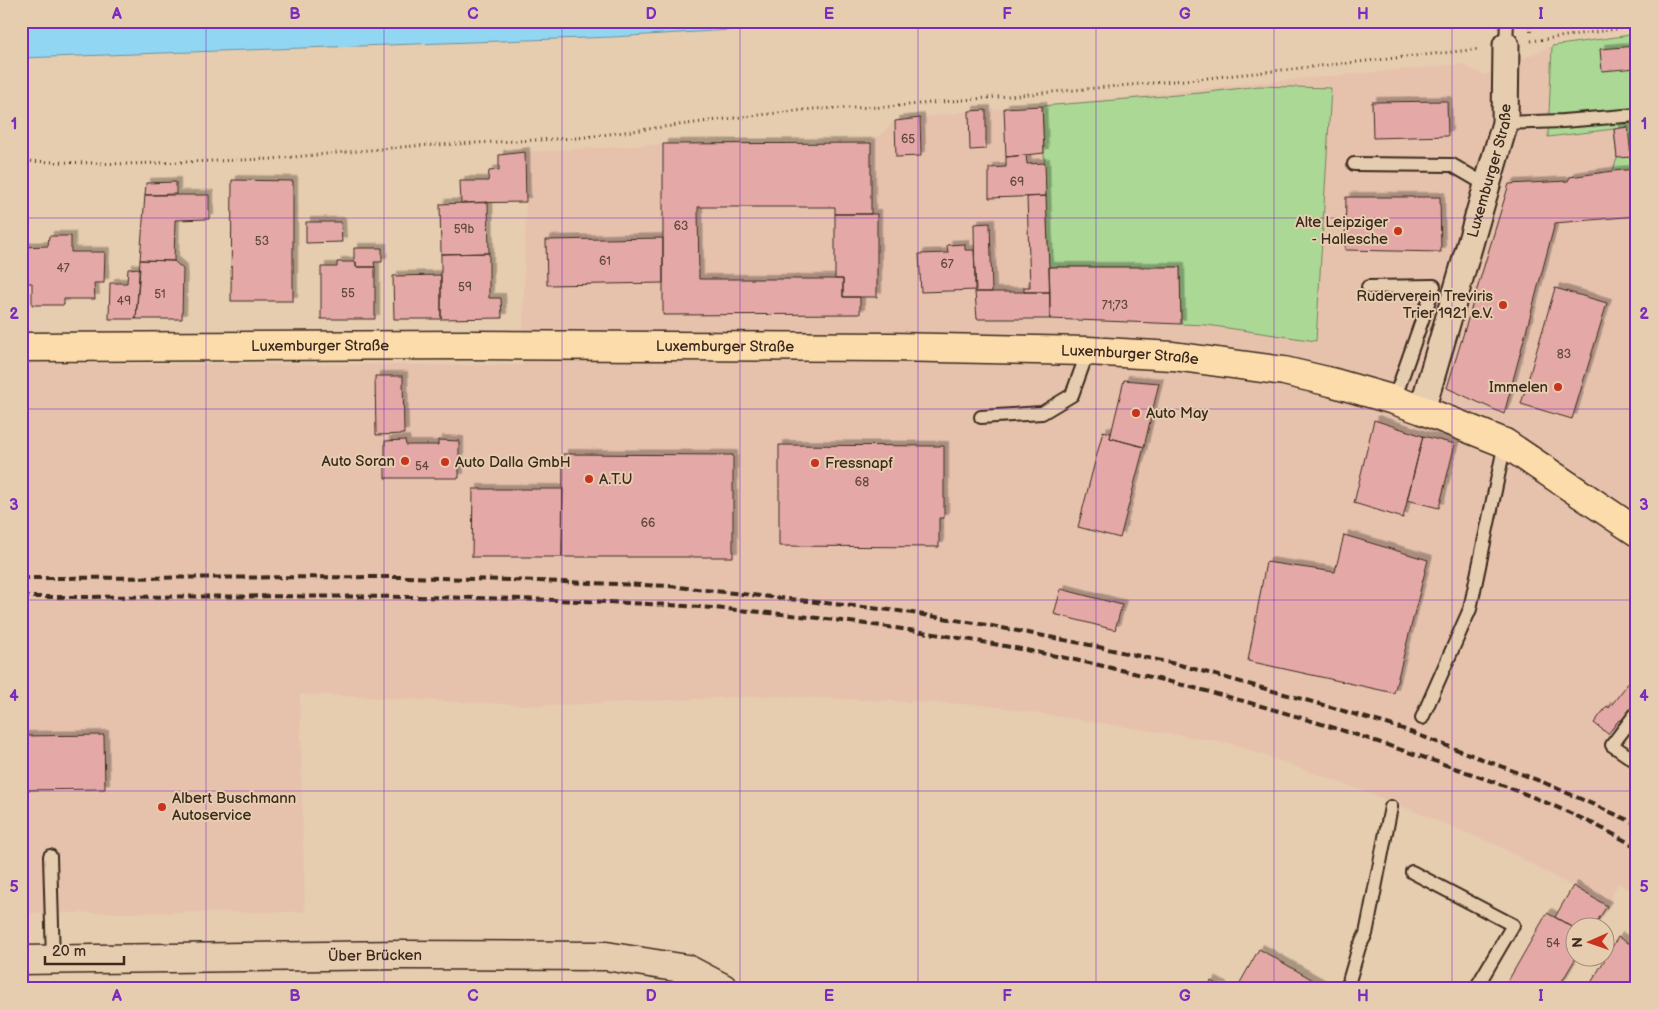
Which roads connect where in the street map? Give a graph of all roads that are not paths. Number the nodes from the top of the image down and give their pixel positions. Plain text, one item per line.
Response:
1 (1506, 33) edge
2 (1637, 115) edge
3 (1505, 124) junction
4 (1354, 164) dead end
5 (1488, 186) junction
6 (1368, 287) dead end
7 (21, 347) edge
8 (1088, 351) junction
9 (1394, 400) junction
10 (1422, 410) junction
11 (981, 417) dead end
12 (1505, 443) junction
13 (1637, 532) edge
14 (1637, 712) edge
15 (1422, 718) dead end
16 (1637, 762) edge
17 (1391, 807) dead end
18 (50, 856) dead end
19 (1412, 872) dead end
20 (21, 960) edge
21 (53, 960) junction
22 (723, 988) edge
23 (1347, 988) edge
24 (1476, 988) edge

1 - 3 street, Luxemburger Straße
2 - 3 lane
3 - 5 street, Luxemburger Straße
4 - 5 lane
5 - 10 street, Luxemburger Straße
6 - 9 lane
7 - 8 main road, Luxemburger Straße
8 - 9 main road, Luxemburger Straße
8 - 11 lane
9 - 10 main road, Luxemburger Straße
10 - 12 main road, Luxemburger Straße
12 - 13 main road, Luxemburger Straße
12 - 15 lane
14 - 16 lane
17 - 23 lane
18 - 21 lane
19 - 24 lane
20 - 21 street, Über Brücken
21 - 22 street, Über Brücken

